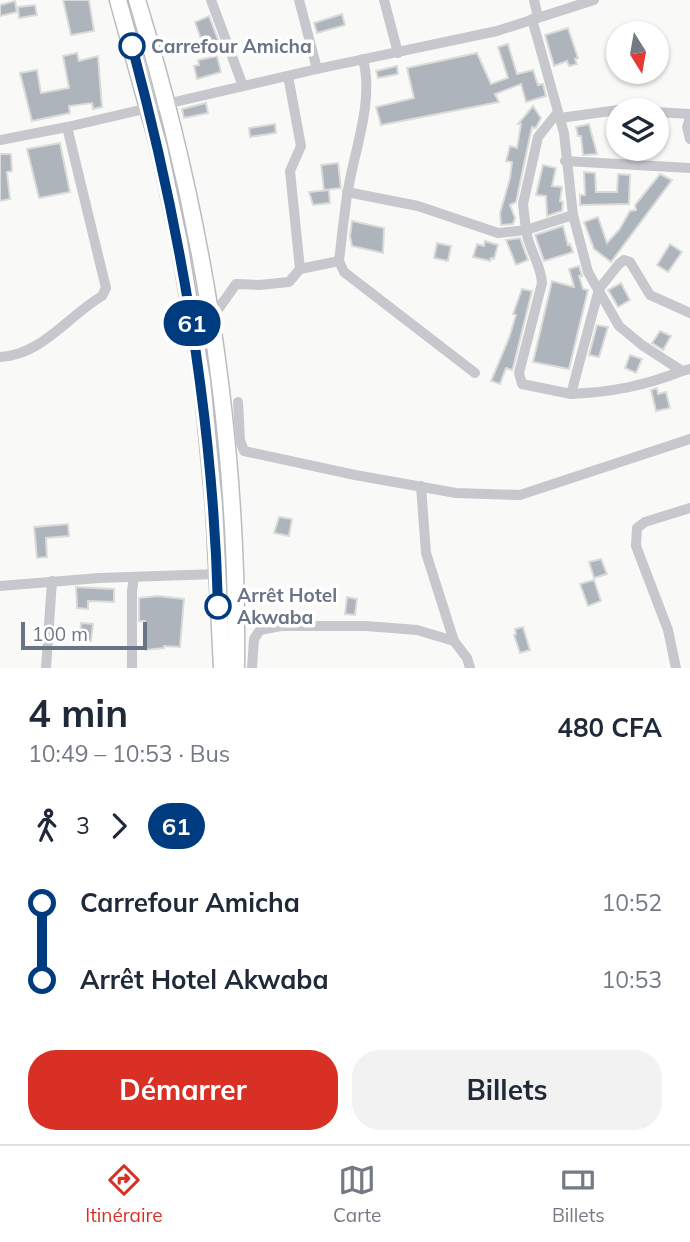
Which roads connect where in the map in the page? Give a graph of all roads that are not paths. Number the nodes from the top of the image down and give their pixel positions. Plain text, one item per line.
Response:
1 (118, 0) edge
2 (137, 0) edge
3 (211, 0) edge
4 (299, 0) edge
5 (384, 0) edge
6 (534, 0) edge
7 (594, 0) edge
8 (536, 18) junction
9 (398, 52) junction
10 (363, 60) junction
11 (317, 69) junction
12 (288, 76) junction
13 (243, 86) junction
14 (166, 104) junction
15 (149, 108) junction
16 (606, 111) edge
17 (669, 114) edge
18 (559, 115) junction
19 (690, 116) edge
20 (67, 127) junction
21 (690, 139) edge
22 (0, 140) edge
23 (565, 161) junction
24 (690, 168) edge
25 (347, 192) junction
26 (573, 215) junction
27 (526, 230) junction
28 (338, 261) junction
29 (300, 269) junction
30 (598, 289) junction
31 (210, 312) junction
32 (690, 313) edge
33 (0, 357) edge
34 (686, 370) edge
35 (475, 373) dead end
36 (571, 394) junction
37 (238, 402) dead end
38 (690, 439) edge
39 (421, 486) junction
40 (690, 508) edge
41 (218, 574) junction
42 (134, 577) junction
43 (52, 581) junction
44 (0, 586) edge
45 (454, 641) junction
46 (46, 668) edge
47 (132, 668) edge
48 (222, 668) edge
49 (236, 668) edge
50 (252, 668) edge
51 (470, 668) edge
52 (676, 668) edge

1 - 15 main road
2 - 14 main road
3 - 13 street
4 - 11 street
5 - 9 street
6 - 8 street
7 - 8 street
8 - 9 street
8 - 18 street
9 - 10 street
10 - 11 street
10 - 25 street
11 - 12 street
12 - 13 street
12 - 29 street
13 - 14 street
14 - 15 street
14 - 31 main road
15 - 20 street
15 - 41 main road
16 - 18 street
17 - 19 street
18 - 23 street
18 - 27 street
19 - 21 street
20 - 22 street
20 - 33 street
23 - 24 street
23 - 26 street
25 - 27 street
25 - 28 street
26 - 27 street
26 - 30 street
27 - 36 street
28 - 29 street
28 - 35 street
29 - 31 street
30 - 32 street
30 - 34 street
30 - 36 street
31 - 49 main road
34 - 36 street
37 - 39 street
38 - 39 street
39 - 45 street
40 - 52 street
41 - 42 street
41 - 48 main road
42 - 43 street
42 - 47 street
43 - 44 street
43 - 46 street
45 - 50 street
45 - 51 street

